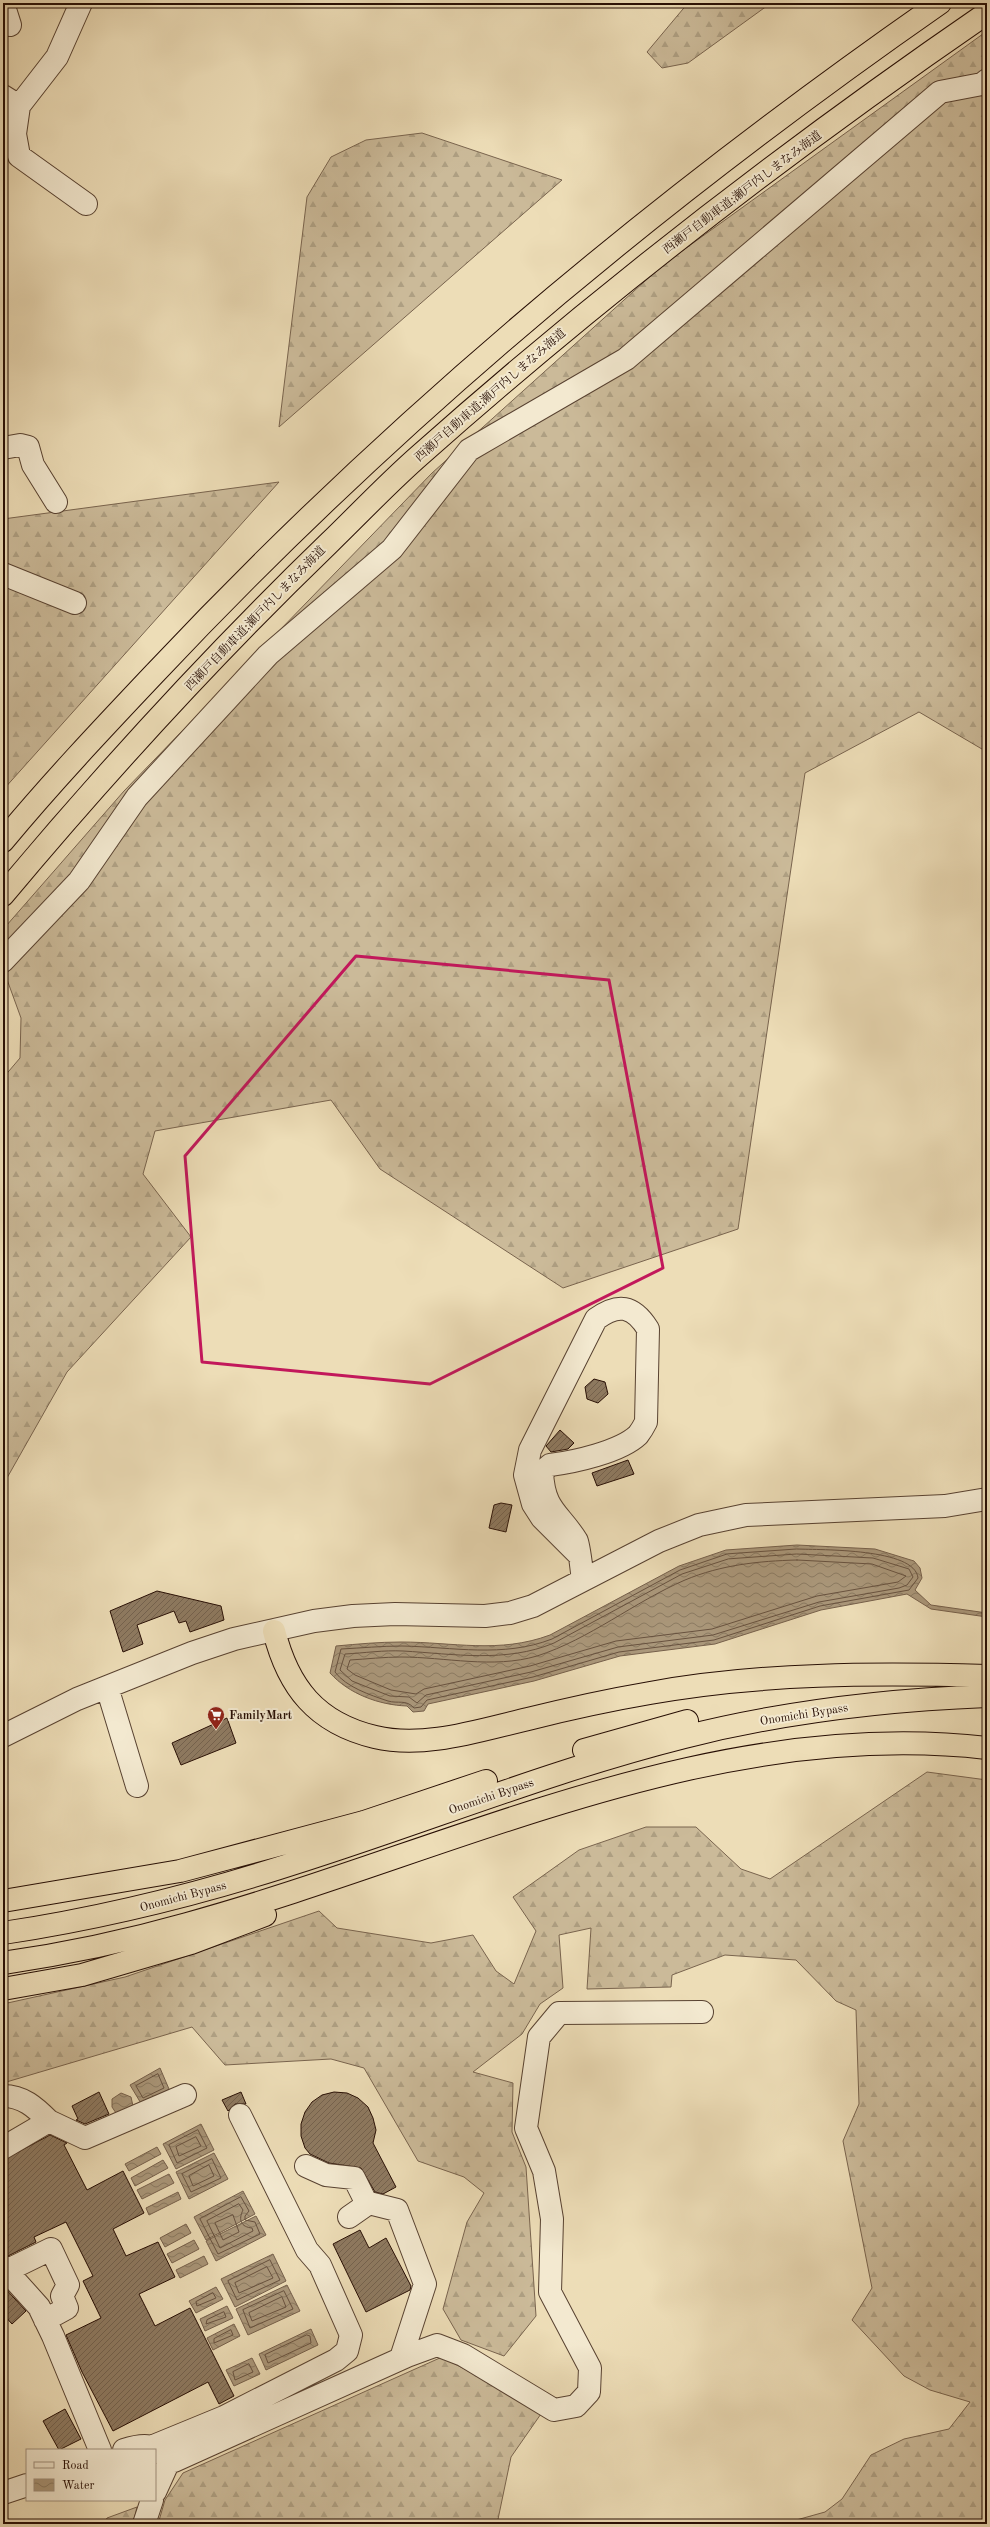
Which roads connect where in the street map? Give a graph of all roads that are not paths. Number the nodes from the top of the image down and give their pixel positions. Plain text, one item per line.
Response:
1 (3, 3) edge
2 (81, 3) edge
3 (940, 3) edge
4 (987, 13) edge
5 (10, 25) dead end
6 (987, 80) edge
7 (11, 101) edge
8 (86, 204) dead end
9 (3, 448) edge
10 (56, 502) dead end
11 (3, 574) edge
12 (75, 603) dead end
13 (23, 817) junction
14 (3, 836) edge
15 (3, 841) edge
16 (48, 841) junction
17 (3, 895) edge
18 (3, 904) edge
19 (3, 961) edge
20 (534, 1443) junction
21 (550, 1464) junction
22 (986, 1501) edge
23 (578, 1555) junction
24 (583, 1580) junction
25 (274, 1631) junction
26 (987, 1676) edge
27 (107, 1687) junction
28 (987, 1696) edge
29 (77, 1699) junction
30 (915, 1699) junction
31 (3, 1721) edge
32 (3, 1736) edge
33 (987, 1748) edge
34 (137, 1786) dead end
35 (507, 1821) junction
36 (3, 1901) edge
37 (3, 1933) edge
38 (3, 1963) edge
39 (3, 1989) edge
40 (702, 2012) dead end
41 (185, 2095) dead end
42 (3, 2096) edge
43 (240, 2115) dead end
44 (48, 2121) junction
45 (3, 2148) edge
46 (306, 2166) dead end
47 (367, 2204) junction
48 (349, 2217) dead end
49 (5, 2269) edge
50 (45, 2320) junction
51 (401, 2358) junction
52 (151, 2447) junction
53 (100, 2449) edge
54 (128, 2449) edge
55 (169, 2461) junction
56 (26, 2485) edge
57 (156, 2490) edge
58 (3, 2493) edge
59 (152, 2501) edge
60 (144, 2524) edge

1 - 5 street
2 - 7 street
3 - 13 highway
4 - 16 highway, 西瀬戸自動車道;瀬戸内しまなみ海道
6 - 19 street
7 - 8 street
9 - 10 street
11 - 12 street
13 - 14 highway
13 - 15 highway
16 - 17 highway
16 - 18 highway
20 - 21 street
20 - 21 street
20 - 23 street
21 - 23 street
22 - 24 street
23 - 24 street
24 - 25 street
25 - 26 highway
25 - 27 street
27 - 29 street
27 - 34 street
28 - 30 highway, Onomichi Bypass
29 - 31 street
29 - 32 street
30 - 36 highway
30 - 37 highway, Onomichi Bypass
33 - 35 highway
35 - 38 highway
35 - 39 highway
40 - 51 street
41 - 44 street
42 - 44 street
43 - 52 street
44 - 45 street
46 - 47 street
47 - 48 street
47 - 51 street
49 - 50 street
49 - 50 street
50 - 53 street
51 - 55 street
52 - 54 street
52 - 55 street
55 - 57 street
56 - 58 street
59 - 60 street

